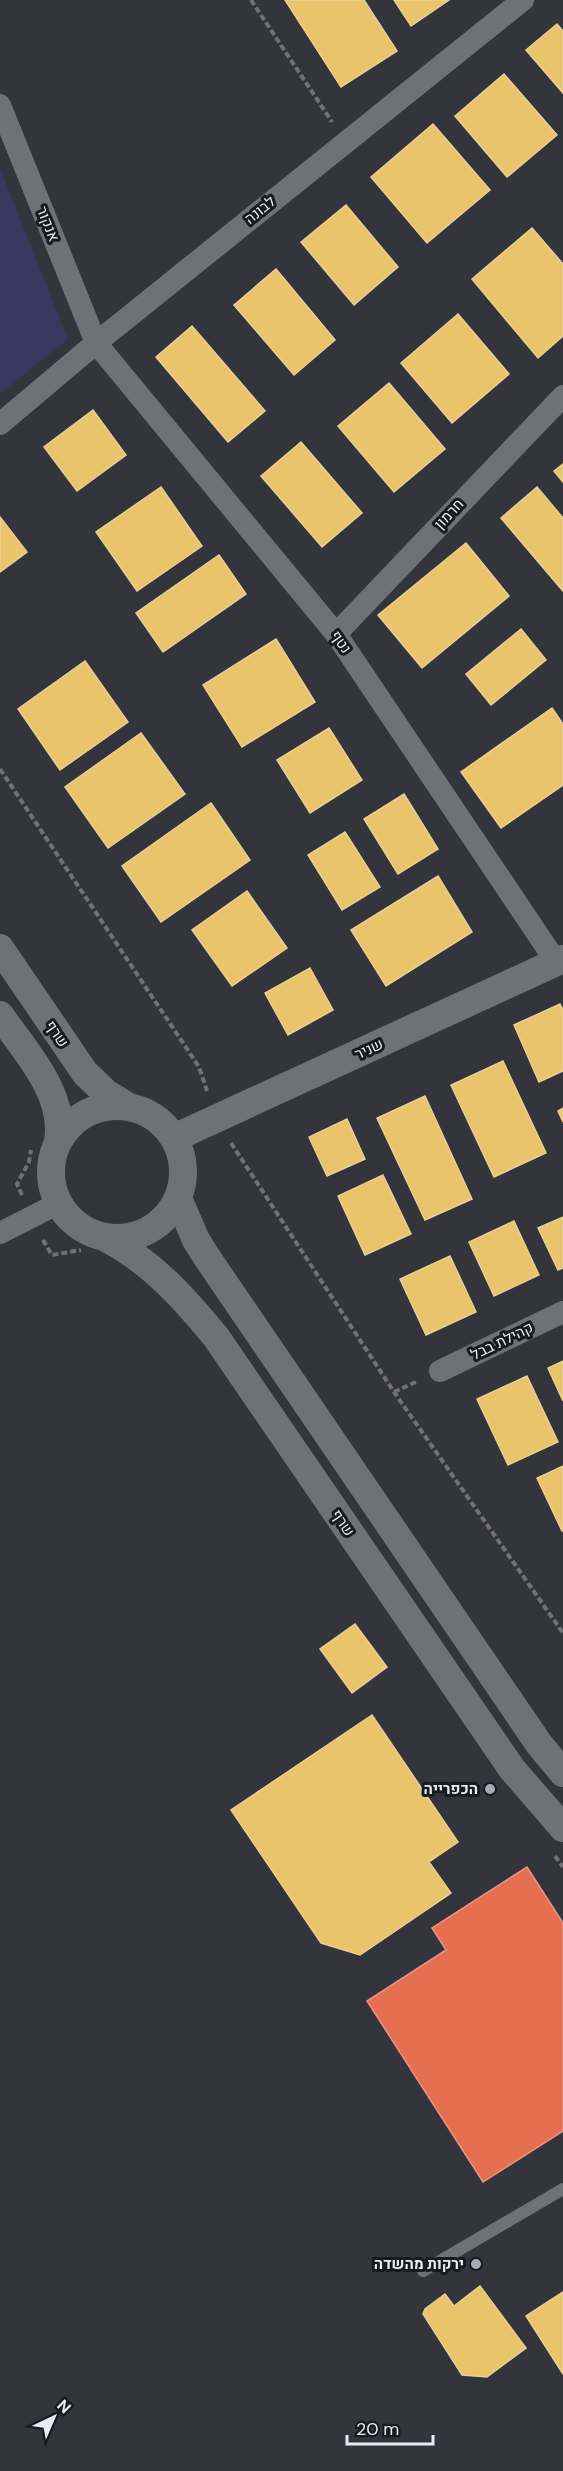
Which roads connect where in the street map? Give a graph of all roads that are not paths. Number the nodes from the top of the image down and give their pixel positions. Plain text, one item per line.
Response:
1 (516, 2) edge
2 (0, 105) edge
3 (96, 343) junction
4 (563, 396) edge
5 (0, 424) edge
6 (336, 633) junction
7 (0, 948) edge
8 (560, 961) edge
9 (0, 1014) edge
10 (127, 1106) junction
11 (174, 1138) junction
12 (45, 1143) junction
13 (178, 1198) junction
14 (59, 1203) junction
15 (0, 1233) edge
16 (97, 1246) junction
17 (563, 1312) edge
18 (440, 1371) dead end
19 (563, 1773) edge
20 (556, 1838) edge
21 (563, 2189) edge
22 (423, 2271) dead end

1 - 3 street, לבונה
2 - 3 street, אנקור
3 - 5 street, לבונה
3 - 6 street, נטף
4 - 6 street, חרמון
6 - 8 street, נטף
7 - 10 street, שרף
8 - 11 street, שניר
9 - 12 street
10 - 11 street
10 - 12 street
11 - 13 street
12 - 14 street
13 - 16 street
13 - 19 street
14 - 15 street
14 - 16 street
16 - 20 street, שרף
17 - 18 street, קהילת בבל
21 - 22 lane

